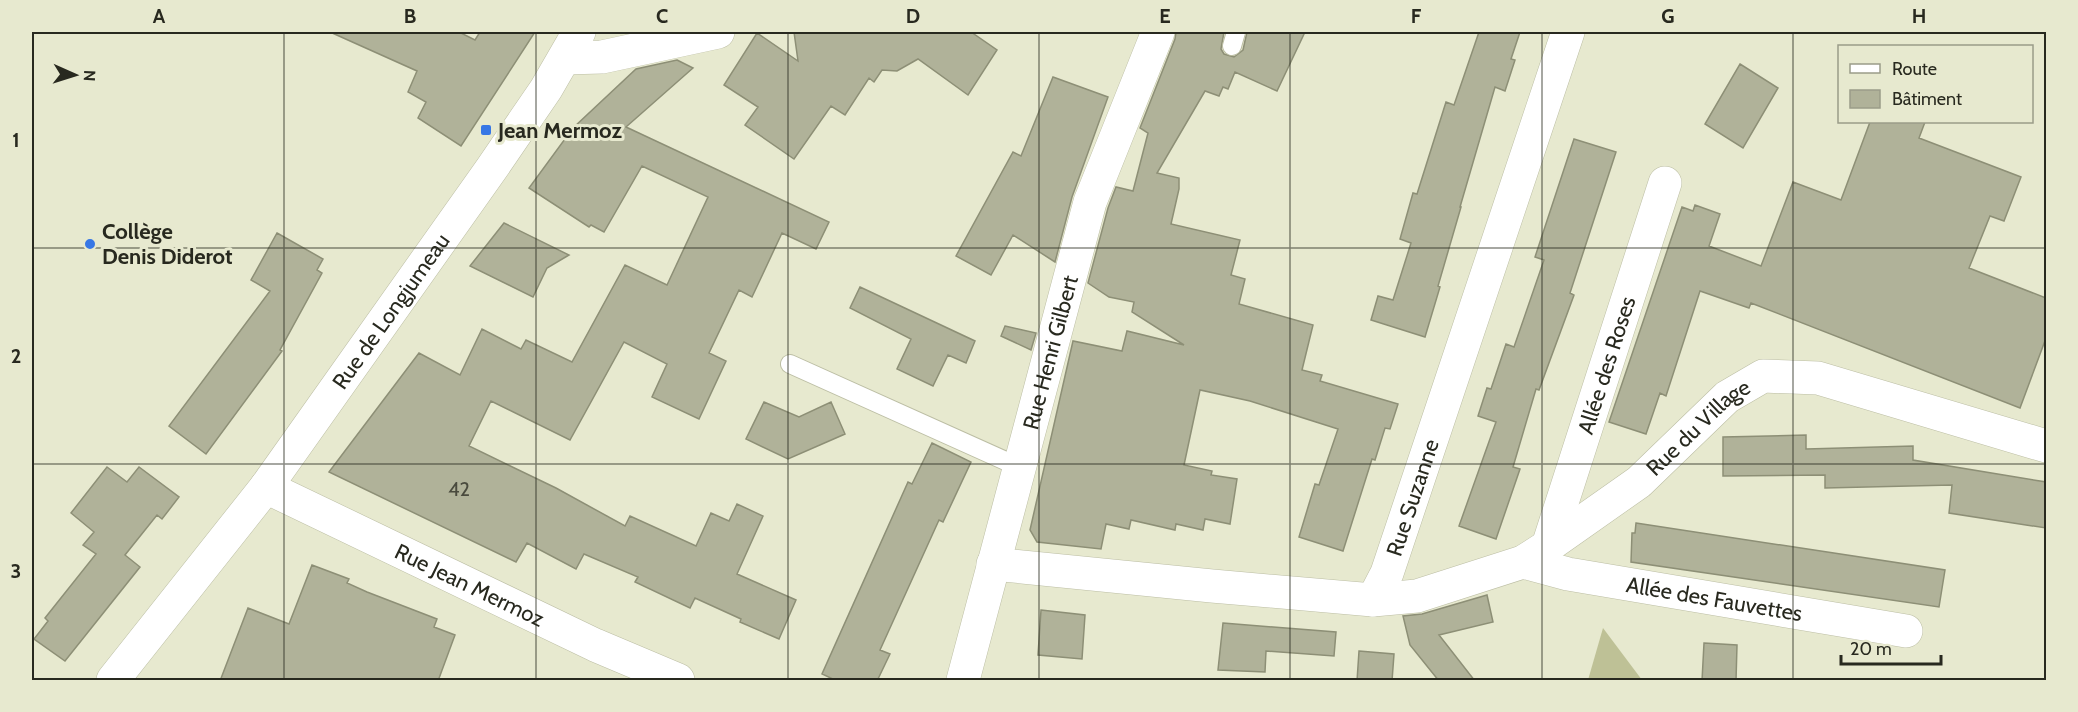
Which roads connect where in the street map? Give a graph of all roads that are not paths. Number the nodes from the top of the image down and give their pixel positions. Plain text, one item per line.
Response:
1 (718, 32) edge
2 (1158, 32) edge
3 (1568, 32) edge
4 (572, 45) edge
5 (1665, 183) dead end
6 (790, 364) dead end
7 (2046, 446) edge
8 (1019, 467) junction
9 (266, 486) junction
10 (1536, 554) junction
11 (993, 564) junction
12 (1373, 600) junction
13 (1906, 631) dead end
14 (120, 676) edge
15 (678, 681) edge
16 (963, 681) edge

1 - 4 street, Rue de Longjumeau
2 - 8 street, Rue Henri Gilbert
3 - 12 street, Rue Suzanne
4 - 9 street, Rue de Longjumeau
5 - 10 street, Allée des Roses
6 - 8 lane
7 - 10 street, Rue du Village
8 - 11 street, Rue Henri Gilbert
9 - 14 street, Rue de Longjumeau
9 - 15 street, Rue Jean Mermoz
10 - 12 street, Rue du Village
10 - 13 street, Allée des Fauvettes
11 - 12 street
11 - 16 street, Rue Henri Gilbert

